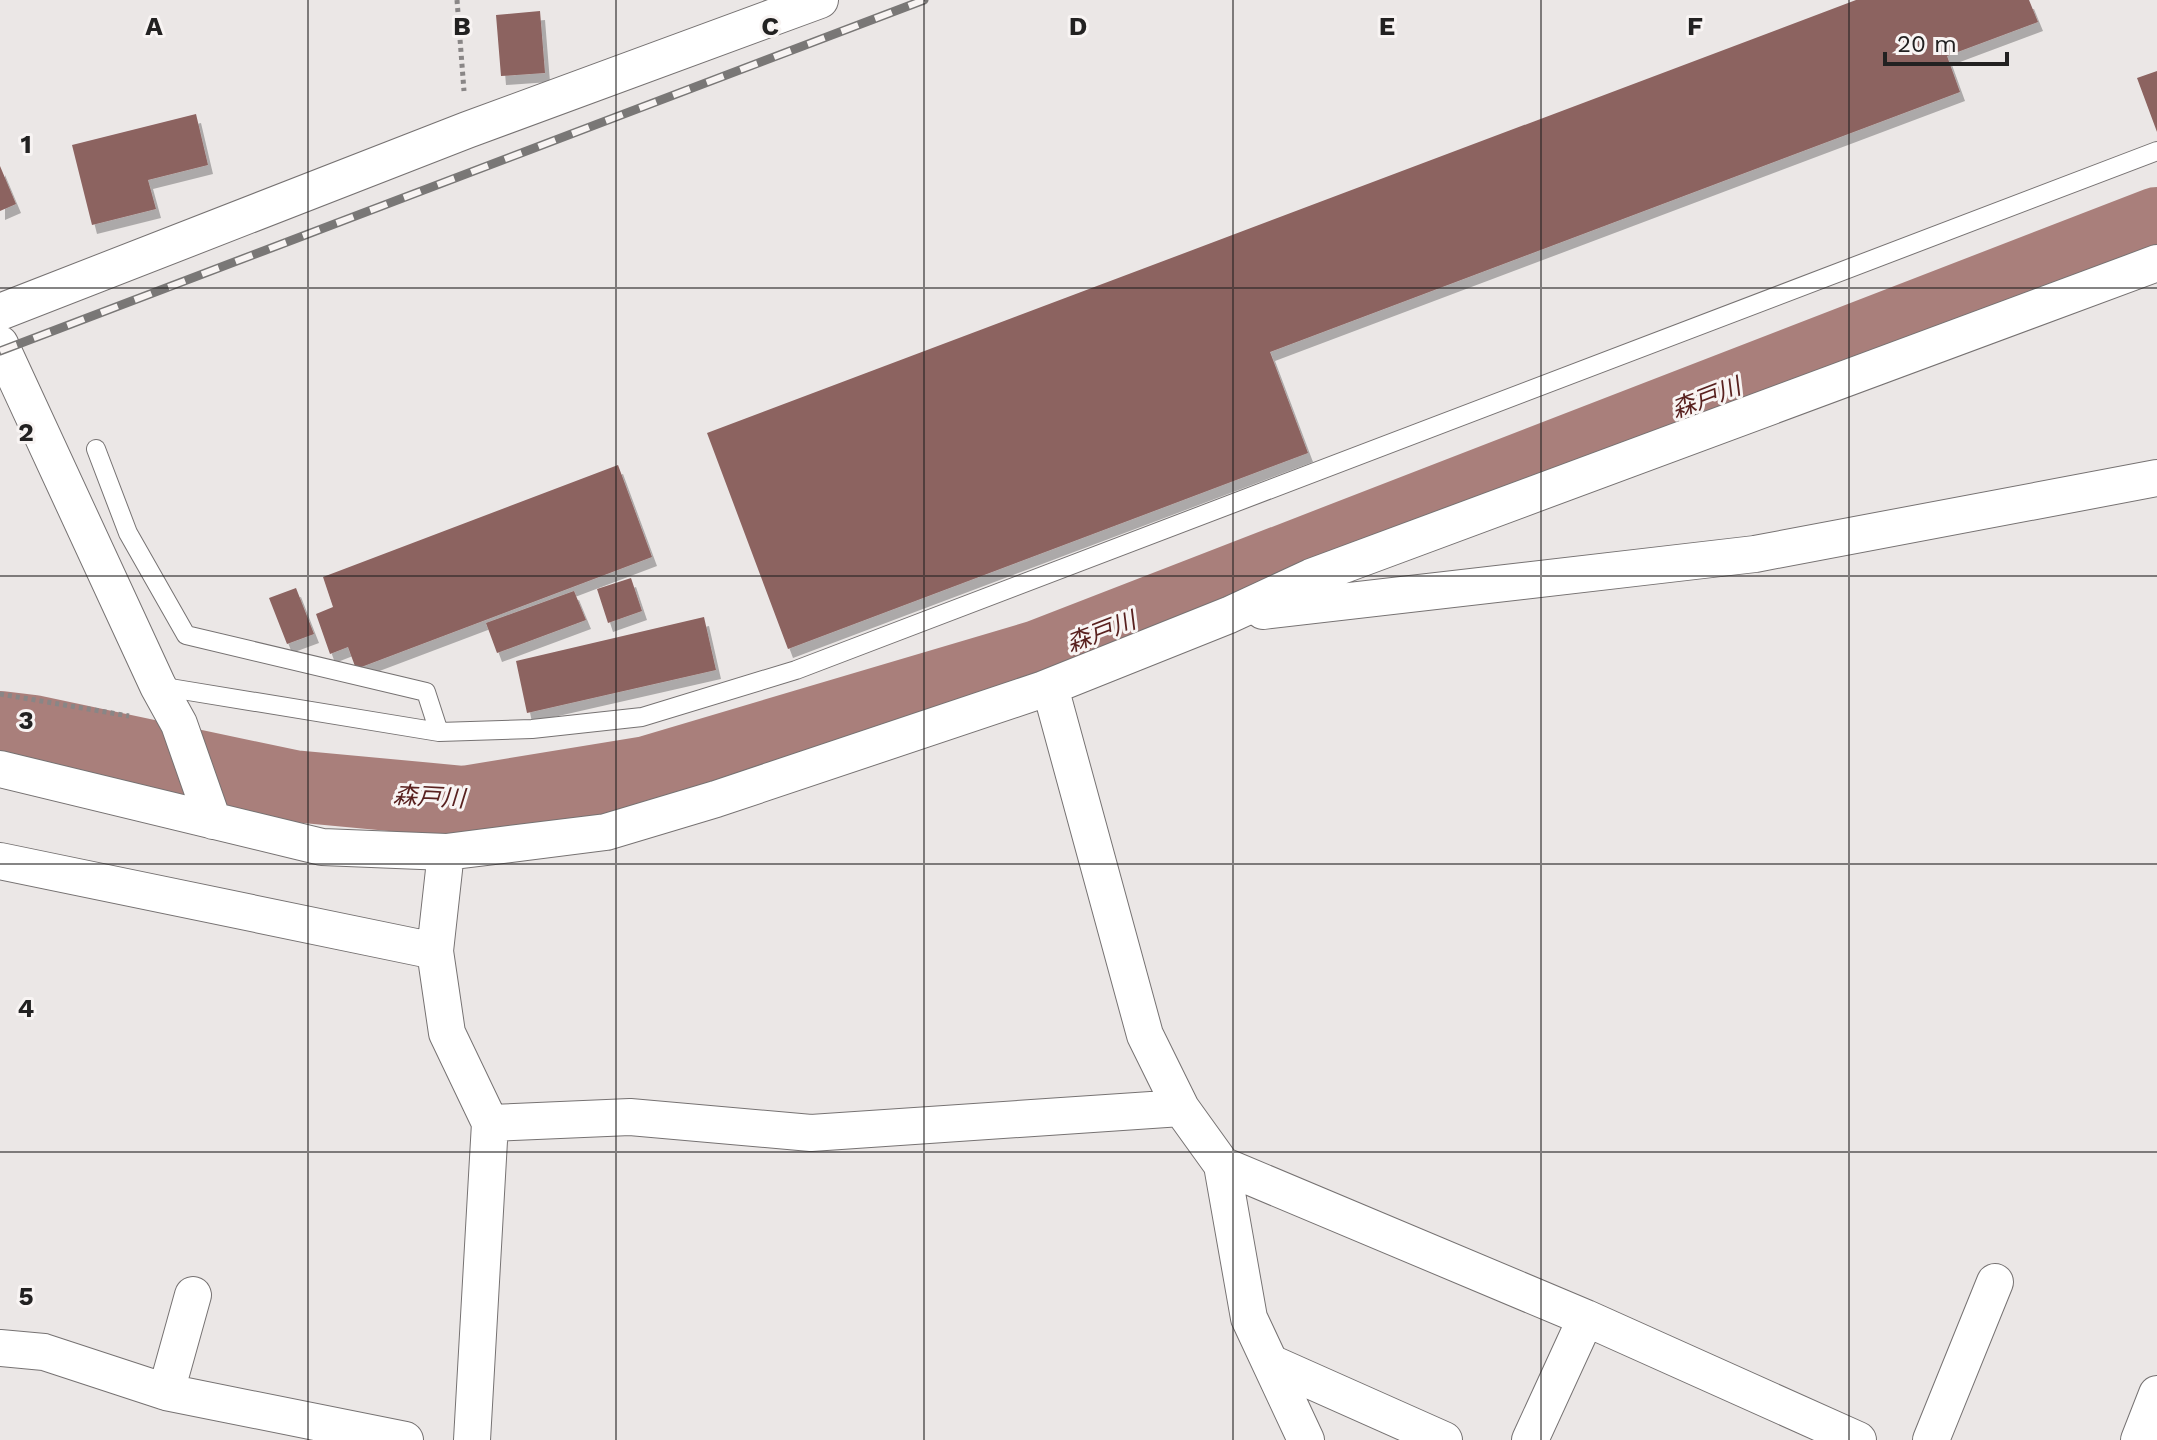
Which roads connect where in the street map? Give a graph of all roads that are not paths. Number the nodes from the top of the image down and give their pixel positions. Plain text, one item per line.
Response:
1 (820, 0) edge
2 (2157, 151) edge
3 (2157, 263) edge
4 (0, 312) edge
5 (0, 344) edge
6 (96, 449) dead end
7 (2157, 478) edge
8 (1229, 615) junction
9 (158, 686) junction
10 (1044, 689) junction
11 (439, 732) junction
12 (0, 769) edge
13 (213, 821) junction
14 (446, 852) junction
15 (0, 861) edge
16 (435, 951) junction
17 (1181, 1108) junction
18 (490, 1123) junction
19 (1222, 1165) junction
20 (1995, 1282) dead end
21 (193, 1295) dead end
22 (1586, 1318) junction
23 (0, 1348) edge
24 (1271, 1363) junction
25 (166, 1392) junction
26 (2157, 1394) edge
27 (1849, 1438) edge
28 (405, 1440) edge
29 (472, 1440) edge
30 (1306, 1440) edge
31 (1444, 1440) edge
32 (1530, 1440) edge
33 (1931, 1440) edge
34 (2139, 1440) edge

1 - 4 street
2 - 11 lane
3 - 8 street
5 - 9 street
6 - 11 lane
7 - 8 street
8 - 10 street
9 - 11 lane
9 - 13 street
10 - 14 street
10 - 17 street
12 - 13 street
13 - 14 street
14 - 16 street
15 - 16 street
16 - 18 street
17 - 18 street
17 - 19 street
18 - 29 street
19 - 22 street
19 - 24 street
20 - 33 street
21 - 25 street
22 - 27 street
22 - 32 street
23 - 25 street
24 - 30 street
24 - 31 street
25 - 28 street
26 - 34 street

